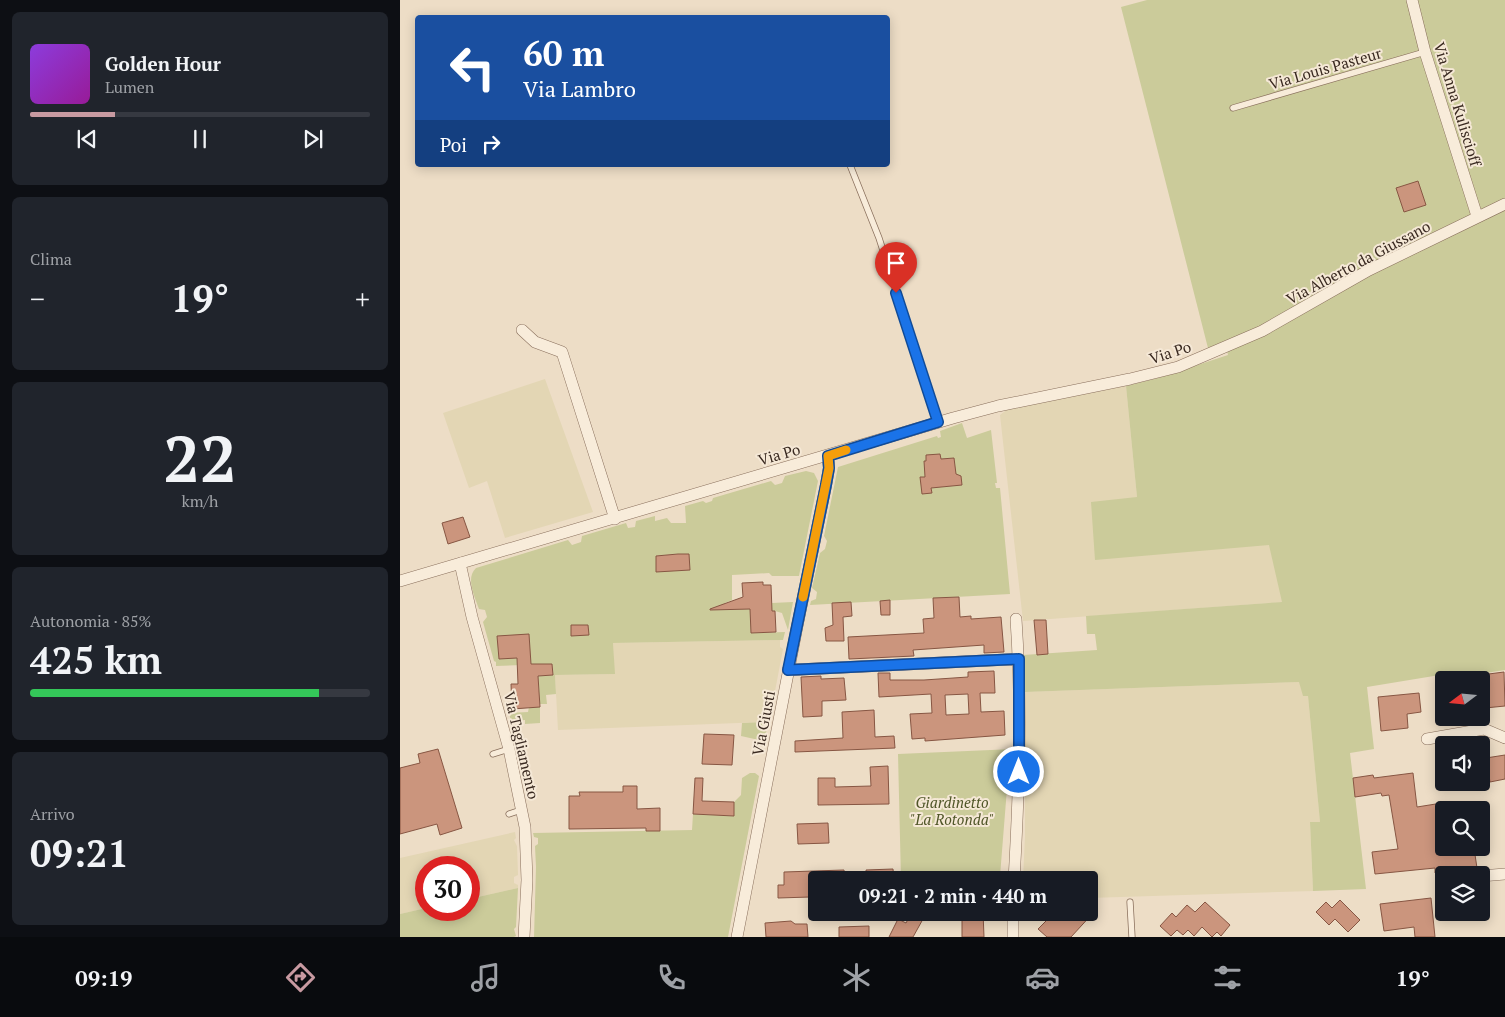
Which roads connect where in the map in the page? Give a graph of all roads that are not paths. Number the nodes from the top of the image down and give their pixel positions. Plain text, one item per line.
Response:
1 (1412, 0) edge
2 (1425, 52) junction
3 (1233, 108) dead end
4 (851, 167) edge
5 (1505, 204) edge
6 (1477, 216) junction
7 (522, 330) dead end
8 (1226, 347) joint
9 (938, 422) junction
10 (828, 456) junction
11 (615, 518) junction
12 (460, 563) junction
13 (400, 581) edge
14 (1016, 619) dead end
15 (1019, 659) junction
16 (788, 670) junction
17 (1505, 738) edge
18 (1427, 739) dead end
19 (509, 749) junction
20 (493, 754) dead end
21 (522, 810) junction
22 (509, 814) dead end
23 (1014, 871) edge
24 (1505, 874) edge
25 (1490, 875) edge
26 (1130, 902) dead end
27 (1013, 921) edge
28 (524, 937) edge
29 (737, 937) edge
30 (1013, 937) edge
31 (1132, 937) edge

1 - 2 street, Via Anna Kuliscioff
2 - 3 lane, Via Louis Pasteur
2 - 6 street, Via Anna Kuliscioff
4 - 9 lane
5 - 6 street, Via Alberto da Giussano
6 - 8 street, Via Alberto da Giussano
7 - 11 street
8 - 9 street, Via Po
9 - 10 street, Via Po
10 - 11 street, Via Po
10 - 16 street, Via Giusti
11 - 12 street, Via Po
12 - 13 street, Via Po
12 - 19 street, Via Tagliamento
14 - 15 street
15 - 16 street
15 - 23 street
16 - 29 street, Via Giusti
17 - 18 street
19 - 20 lane
19 - 21 street, Via Tagliamento
21 - 22 lane
21 - 28 street, Via Tagliamento
24 - 25 street
26 - 31 lane
27 - 30 street

